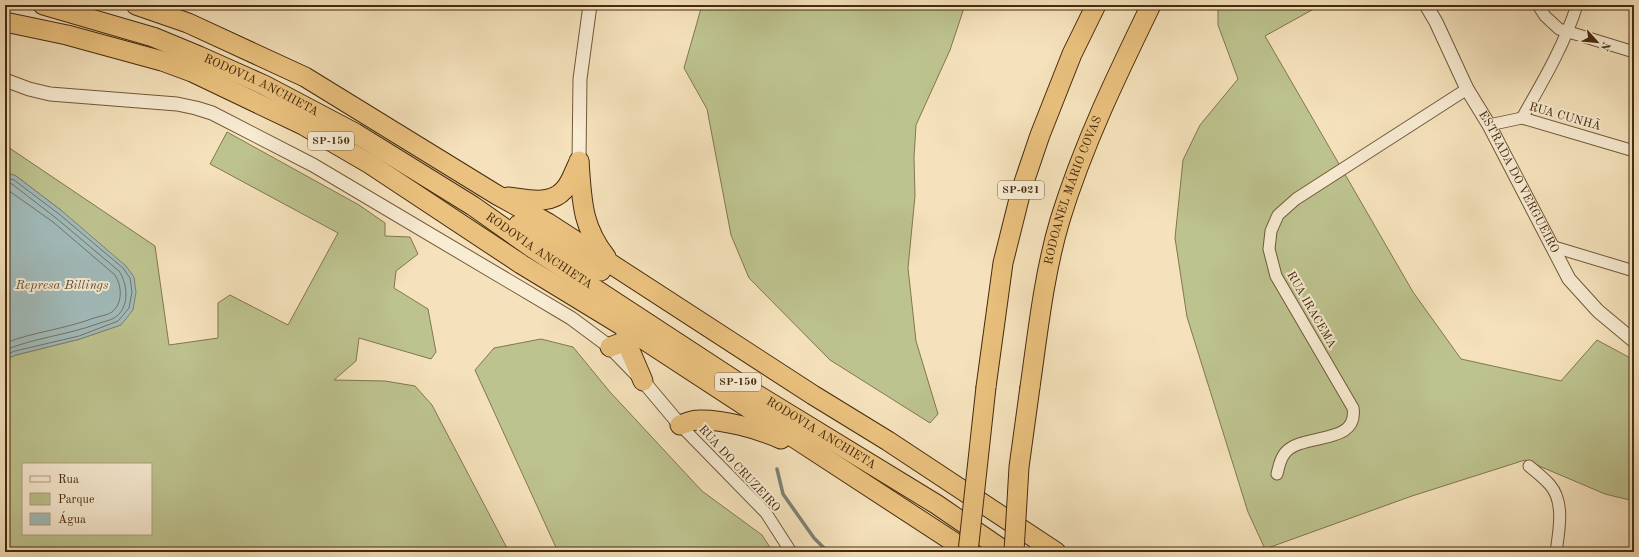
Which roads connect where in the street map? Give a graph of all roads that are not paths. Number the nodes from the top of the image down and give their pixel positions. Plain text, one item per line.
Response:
1 (43, 5) edge
2 (137, 5) edge
3 (590, 5) edge
4 (1096, 5) edge
5 (1151, 5) edge
6 (1426, 5) edge
7 (1538, 5) edge
8 (1576, 5) edge
9 (5, 22) edge
10 (1568, 31) junction
11 (1634, 52) edge
12 (5, 80) edge
13 (1467, 89) junction
14 (1522, 118) junction
15 (1489, 125) junction
16 (1634, 151) edge
17 (579, 161) junction
18 (497, 195) junction
19 (473, 206) junction
20 (1551, 246) junction
21 (613, 266) junction
22 (1634, 271) edge
23 (670, 302) junction
24 (620, 339) junction
25 (1634, 341) edge
26 (643, 381) joint
27 (680, 425) junction
28 (820, 456) junction
29 (1529, 466) dead end
30 (1277, 474) dead end
31 (791, 552) edge
32 (968, 552) edge
33 (1006, 552) edge
34 (1014, 552) edge
35 (1056, 552) edge
36 (1556, 552) edge

1 - 19 highway, RODOVIA ANCHIETA / SP-150
2 - 18 highway, RODOVIA ANCHIETA / SP-150
3 - 17 street
4 - 32 highway, SP-021, bridge
5 - 34 highway, RODOANEL MÁRIO COVAS, bridge
6 - 13 street, ESTRADA DO VERGUEIRO
7 - 10 street
8 - 10 street
9 - 24 highway, RODOVIA ANCHIETA / SP-150
10 - 11 street
10 - 14 street
12 - 24 street
13 - 15 street, ESTRADA DO VERGUEIRO
13 - 30 street, RUA IRACEMA
14 - 15 street, RUA CUNHÃ
14 - 16 street, RUA CUNHÃ
15 - 20 street, ESTRADA DO VERGUEIRO
17 - 18 highway
17 - 21 highway
18 - 21 highway, RODOVIA ANCHIETA / SP-150
19 - 23 highway
19 - 33 highway, RODOVIA ANCHIETA / SP-150
20 - 22 street
20 - 25 street, ESTRADA DO VERGUEIRO
21 - 23 highway, RODOVIA ANCHIETA / SP-150
23 - 35 highway, RODOVIA ANCHIETA / SP-150
24 - 26 highway
24 - 28 highway, RODOVIA ANCHIETA / SP-150
26 - 27 street
27 - 28 highway
27 - 31 street, RUA DO CRUZEIRO
28 - 32 highway, RODOVIA ANCHIETA / SP-150
29 - 36 street

